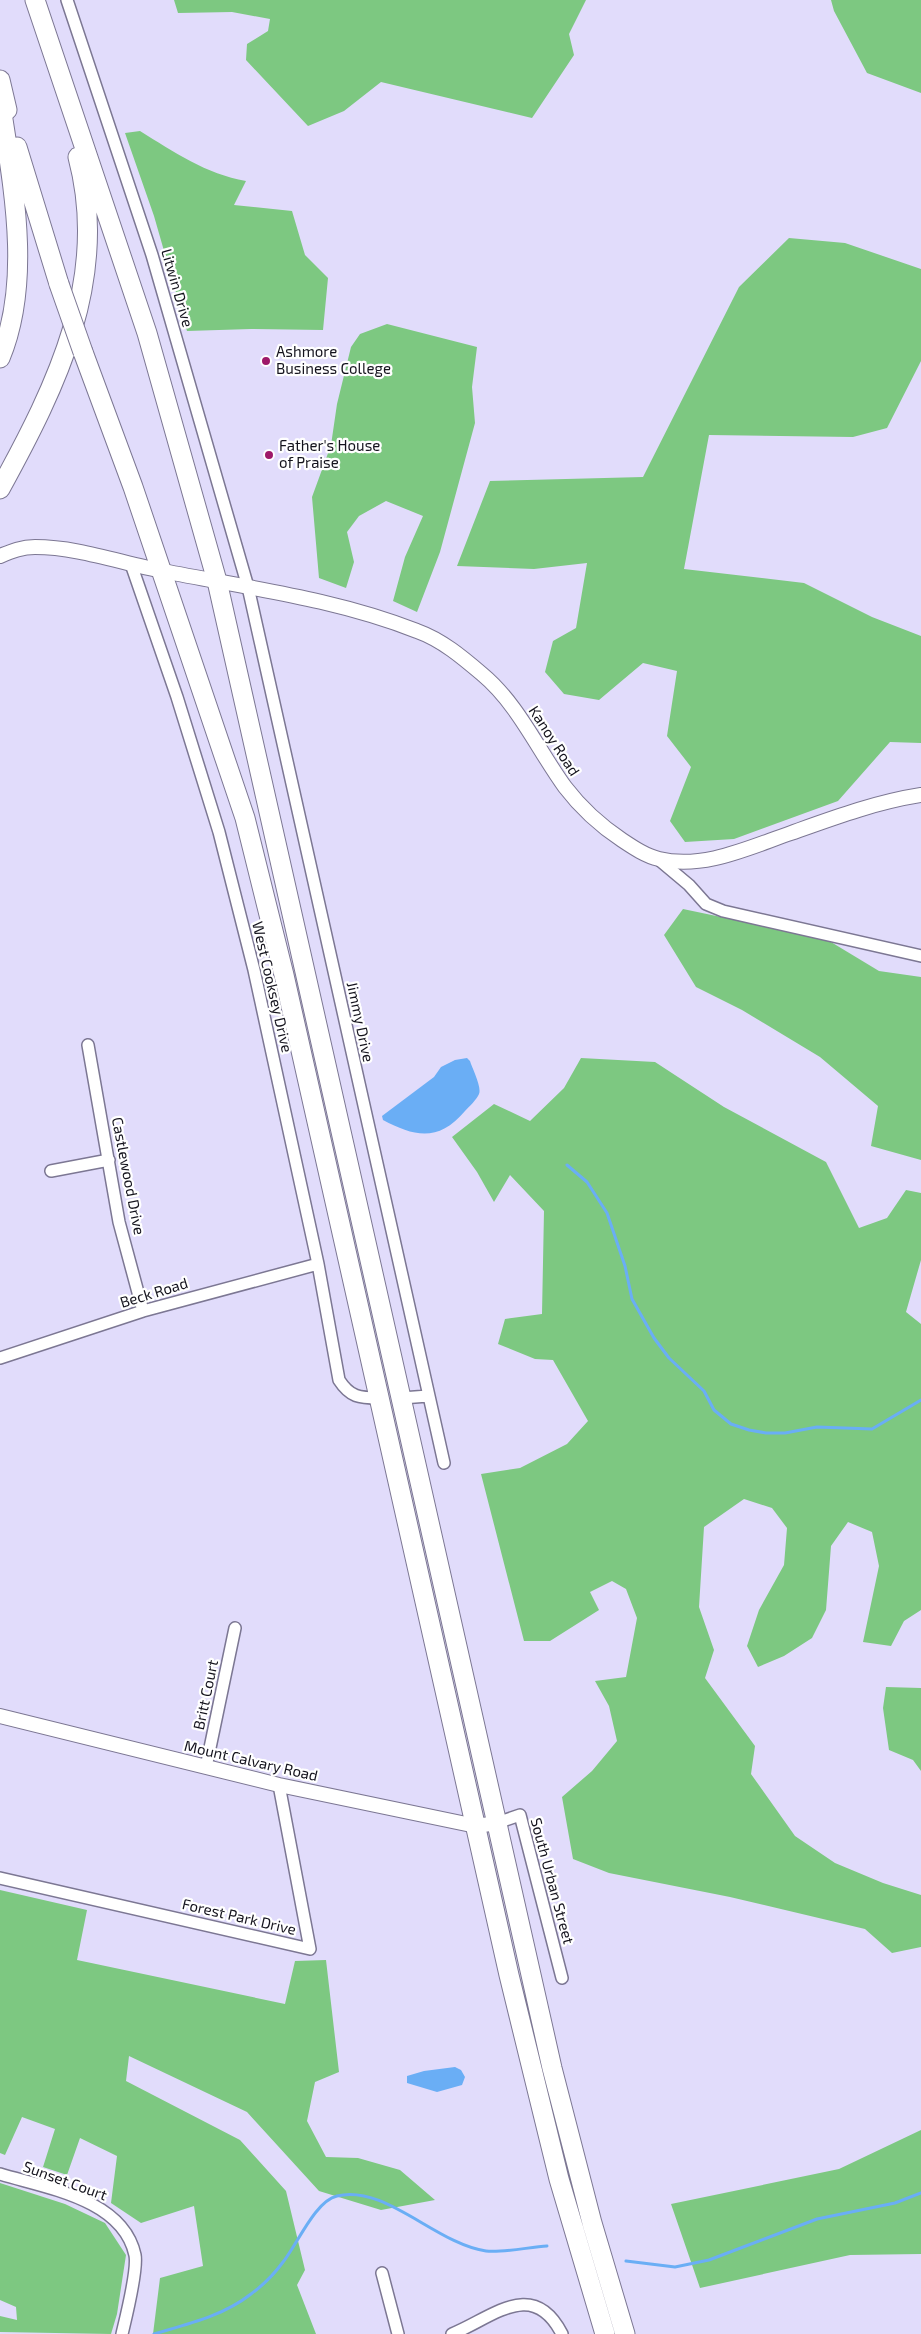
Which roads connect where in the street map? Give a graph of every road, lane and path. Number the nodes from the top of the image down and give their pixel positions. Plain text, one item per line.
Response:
1 (67, 0) edge
2 (38, 8) edge
3 (0, 80) edge
4 (0, 100) edge
5 (0, 358) edge
6 (0, 489) edge
7 (0, 556) edge
8 (131, 564) junction
9 (162, 571) junction
10 (217, 581) junction
11 (248, 586) junction
12 (921, 795) edge
13 (658, 859) junction
14 (921, 956) edge
15 (88, 1045) dead end
16 (109, 1160) junction
17 (51, 1171) dead end
18 (318, 1264) junction
19 (143, 1311) junction
20 (0, 1358) edge
21 (428, 1396) junction
22 (378, 1398) junction
23 (402, 1398) junction
24 (444, 1463) dead end
25 (235, 1628) dead end
26 (0, 1716) edge
27 (206, 1767) junction
28 (279, 1785) junction
29 (497, 1823) junction
30 (476, 1826) junction
31 (0, 1878) edge
32 (562, 1978) dead end
33 (0, 2174) edge
34 (382, 2273) dead end
35 (122, 2334) edge
36 (398, 2334) edge
37 (452, 2334) edge
38 (562, 2334) edge
39 (605, 2334) edge
40 (625, 2334) edge

1 - 11 street, Litwin Drive
2 - 6 highway
2 - 10 highway
3 - 9 highway, bridge
4 - 5 highway
7 - 8 street, Kanoy Road
8 - 9 street, Kanoy Road
8 - 18 street, West Cooksey Drive
9 - 10 street, Kanoy Road
9 - 22 highway
10 - 11 street, Kanoy Road
10 - 23 highway
11 - 13 street, Kanoy Road
11 - 21 street, Jimmy Drive
12 - 13 street, Kanoy Road
13 - 14 street
15 - 16 street, Castlewood Drive
16 - 17 street
16 - 19 street, Castlewood Drive
18 - 19 street, Beck Road
18 - 22 street, West Cooksey Drive
19 - 20 street, Beck Road
21 - 23 street
21 - 24 street, Jimmy Drive
22 - 30 highway
23 - 29 highway
25 - 27 street, Britt Court
26 - 27 street, Mount Calvary Road
27 - 28 street, Mount Calvary Road
28 - 30 street, Mount Calvary Road
28 - 31 street, Forest Park Drive
29 - 30 street, Mount Calvary Road
29 - 32 street, South Urban Street
29 - 40 highway
30 - 39 highway
33 - 35 street, Sunset Court
34 - 36 street
37 - 38 street

